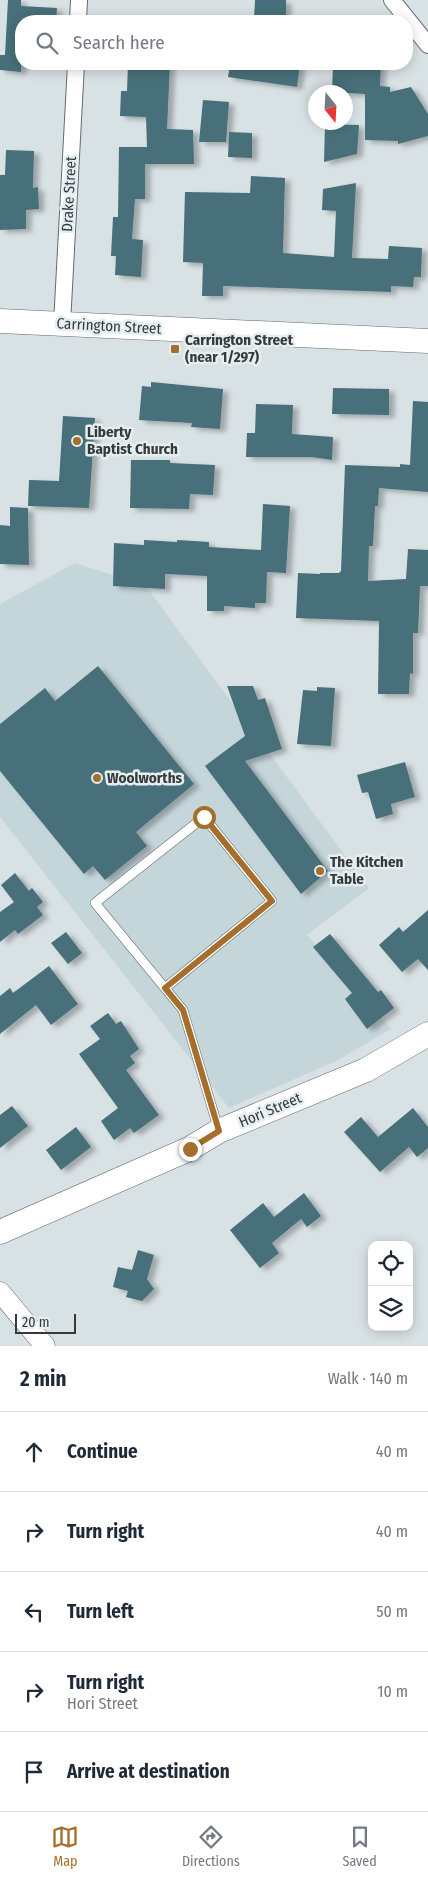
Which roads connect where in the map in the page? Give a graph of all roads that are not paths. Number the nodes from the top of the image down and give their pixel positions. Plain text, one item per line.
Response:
1 (79, 0) edge
2 (392, 0) edge
3 (78, 15) edge
4 (404, 15) edge
5 (413, 26) edge
6 (428, 45) edge
7 (76, 70) edge
8 (0, 321) edge
9 (62, 324) junction
10 (428, 341) edge
11 (165, 988) junction
12 (428, 1034) edge
13 (219, 1131) junction
14 (0, 1232) edge
15 (0, 1292) edge
16 (45, 1346) edge

1 - 3 street
2 - 4 street
5 - 6 street
7 - 9 street, Drake Street
8 - 9 main road, Carrington Street
9 - 10 main road, Carrington Street
11 - 11 lane
11 - 13 lane
12 - 13 main road, Hori Street
13 - 14 main road, Hori Street
15 - 16 street

